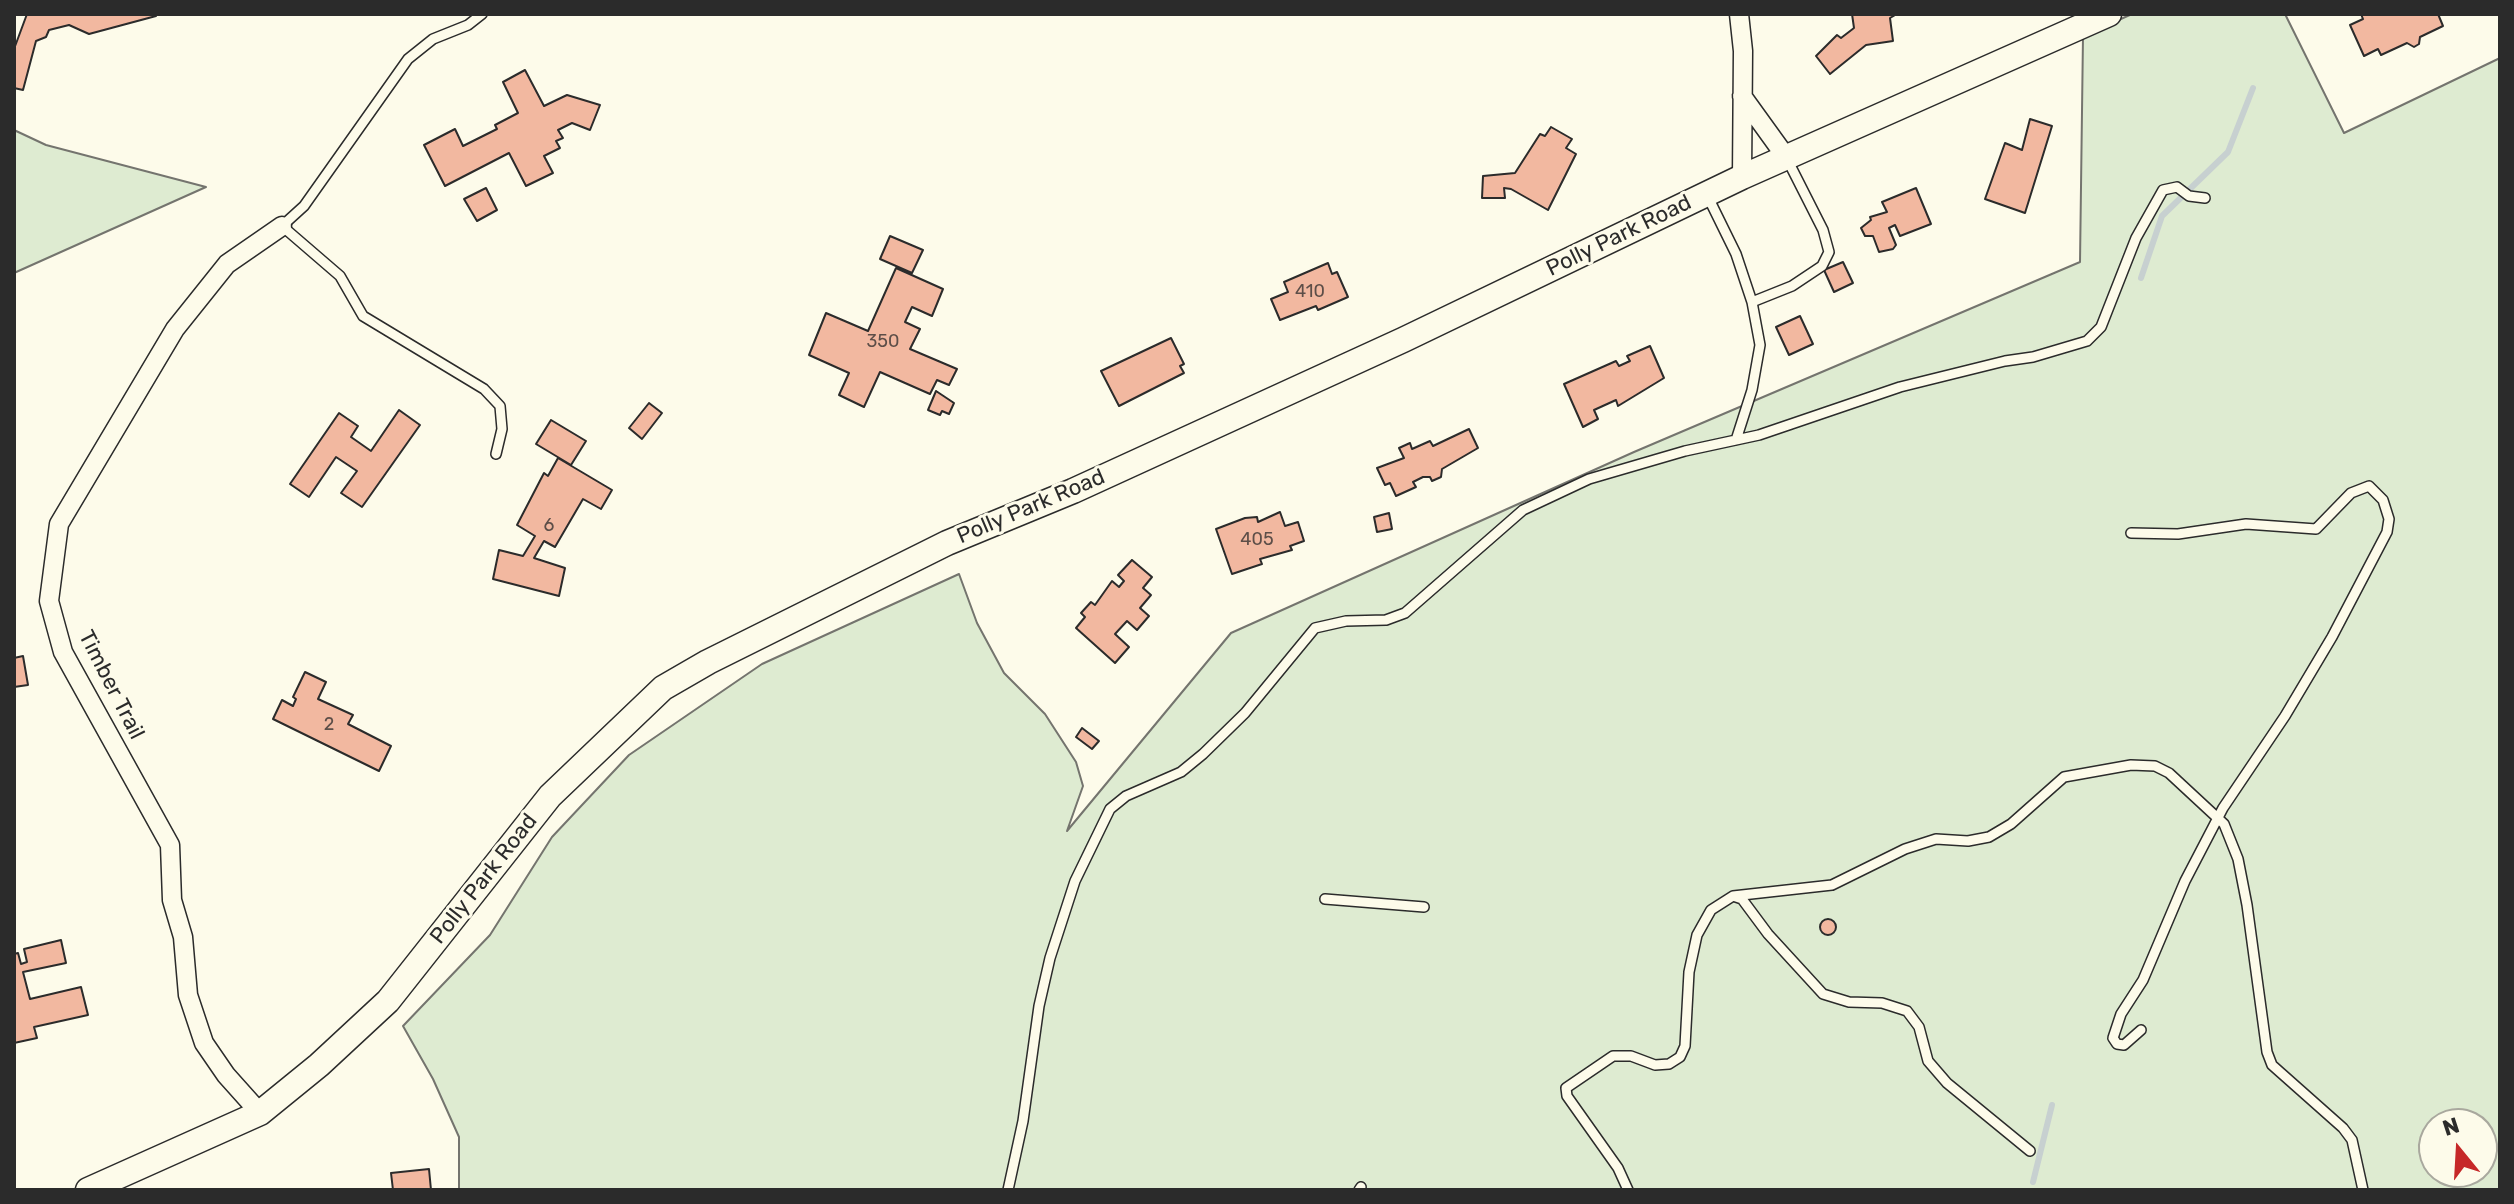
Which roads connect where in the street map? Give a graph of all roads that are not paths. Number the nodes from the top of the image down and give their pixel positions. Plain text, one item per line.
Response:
1 (482, 14) edge
2 (1739, 14) edge
3 (2109, 14) edge
4 (1742, 96) junction
5 (1786, 157) junction
6 (1742, 177) junction
7 (1707, 194) junction
8 (2205, 198) dead end
9 (282, 226) junction
10 (1752, 302) junction
11 (1736, 440) junction
12 (496, 454) dead end
13 (2131, 533) dead end
14 (2218, 819) junction
15 (1733, 896) junction
16 (1325, 899) dead end
17 (1424, 907) dead end
18 (2141, 1030) dead end
19 (260, 1113) junction
20 (2030, 1151) dead end
21 (88, 1190) edge
22 (1008, 1190) edge
23 (1628, 1190) edge
24 (2363, 1190) edge

1 - 9 lane
2 - 4 street
3 - 5 street, Polly Park Road
4 - 5 street
4 - 6 street
5 - 6 street, Polly Park Road
5 - 10 lane
6 - 7 street, Polly Park Road
7 - 10 lane
7 - 19 street, Polly Park Road
8 - 11 lane
9 - 12 lane
9 - 19 street, Timber Trail
10 - 11 lane
11 - 22 lane
13 - 14 lane
14 - 15 lane
14 - 18 lane
14 - 24 lane
15 - 20 lane
15 - 23 lane
16 - 17 lane
19 - 21 street, Polly Park Road

